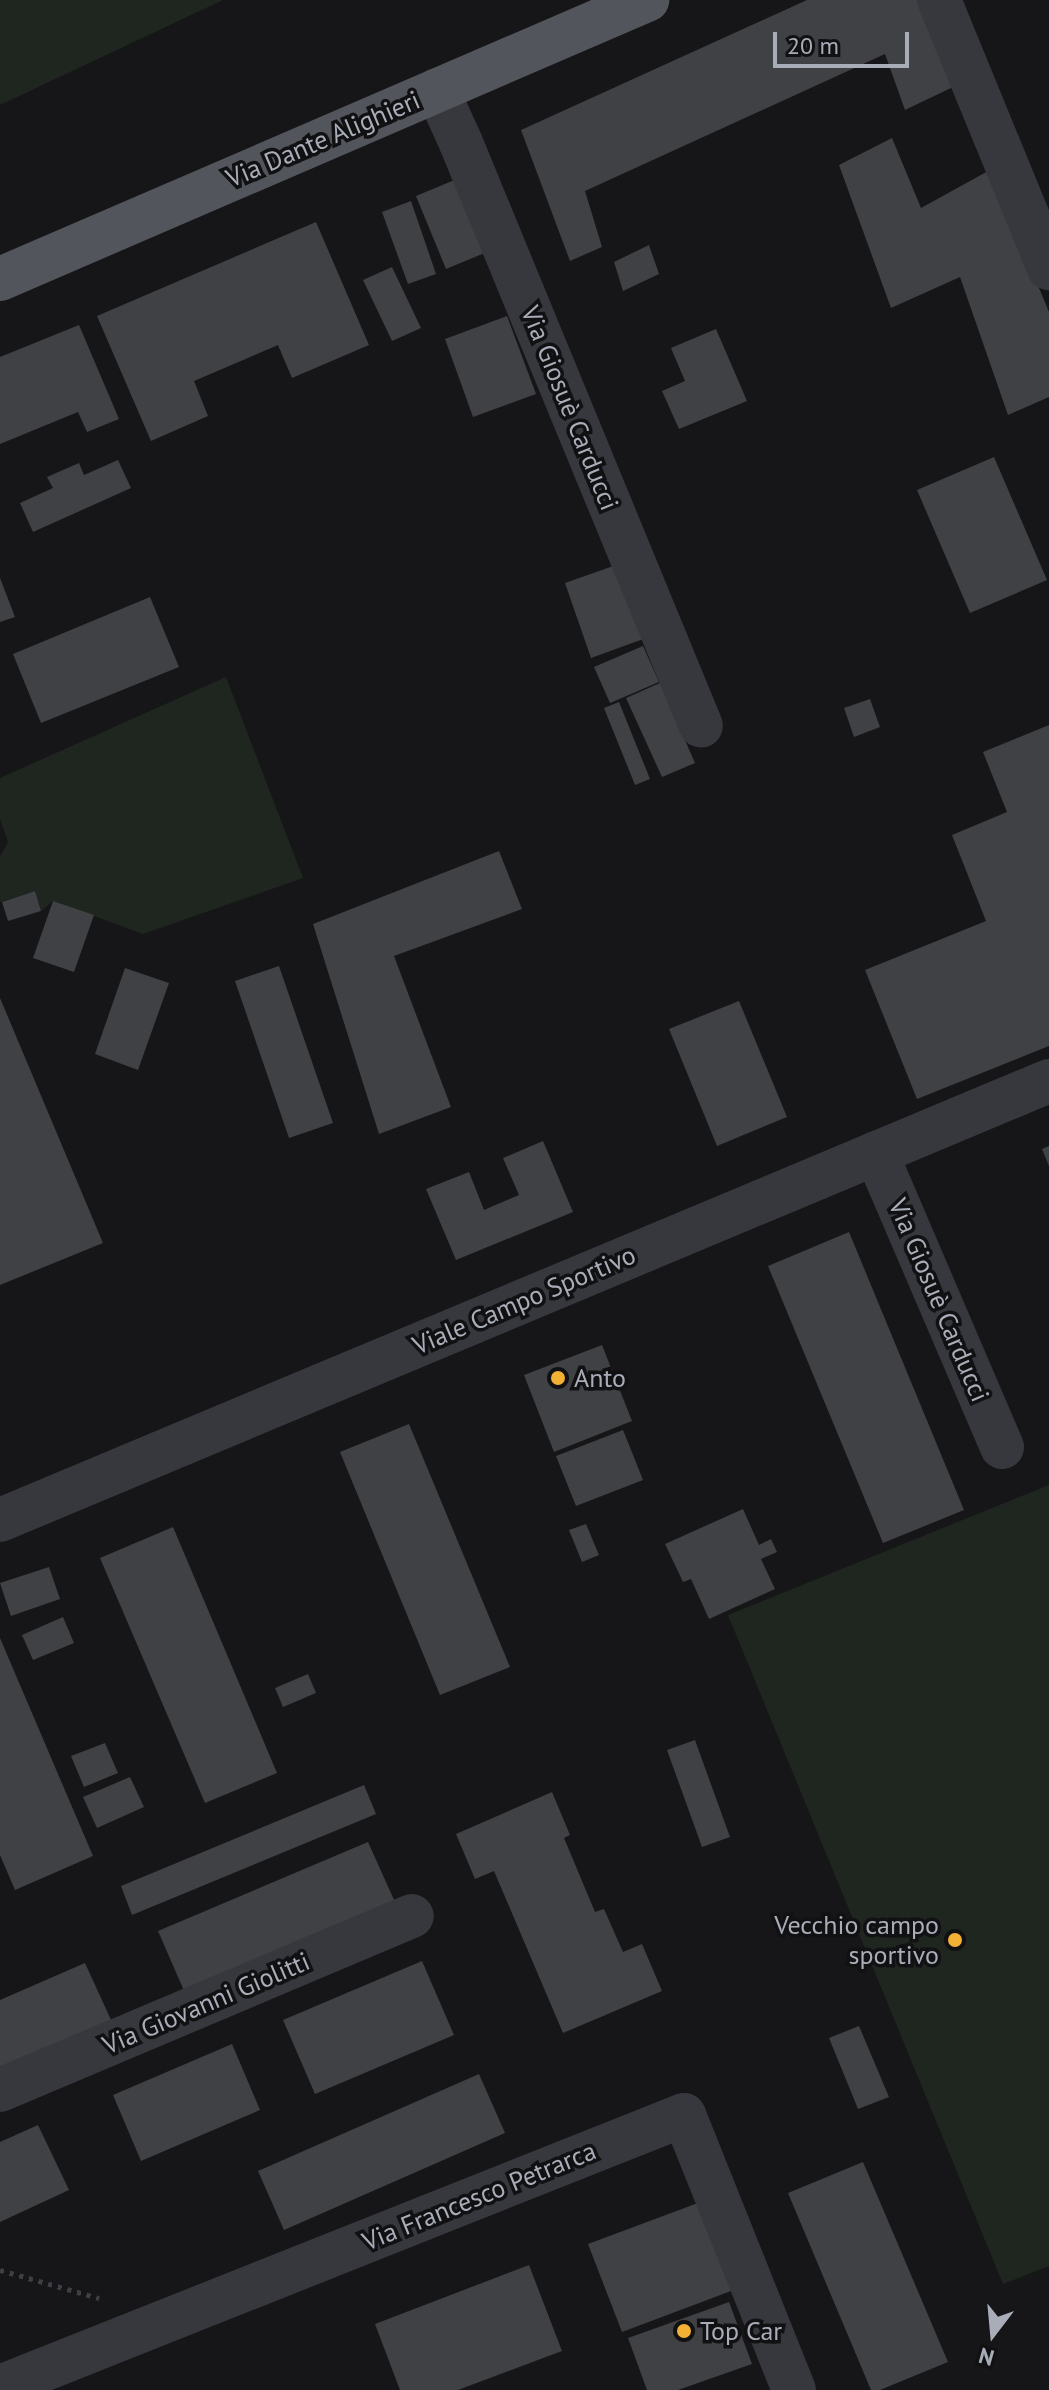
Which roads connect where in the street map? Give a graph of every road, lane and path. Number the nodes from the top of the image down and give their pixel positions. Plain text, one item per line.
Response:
1 (647, 0) edge
2 (939, 0) edge
3 (437, 90) junction
4 (1049, 268) edge
5 (0, 279) edge
6 (701, 726) dead end
7 (1049, 1081) edge
8 (876, 1153) junction
9 (1002, 1447) dead end
10 (0, 1520) edge
11 (412, 1916) dead end
12 (0, 2090) edge
13 (0, 2270) edge
14 (101, 2298) dead end
15 (0, 2387) edge
16 (794, 2390) edge

1 - 3 main road, Via Dante Alighieri
2 - 4 street
3 - 5 main road, Via Dante Alighieri
3 - 6 street, Via Giosuè Carducci
7 - 8 street, Viale Campo Sportivo
8 - 9 street, Via Giosuè Carducci
8 - 10 street, Viale Campo Sportivo
11 - 12 street, Via Giovanni Giolitti
13 - 14 path
15 - 16 street, Via Francesco Petrarca

